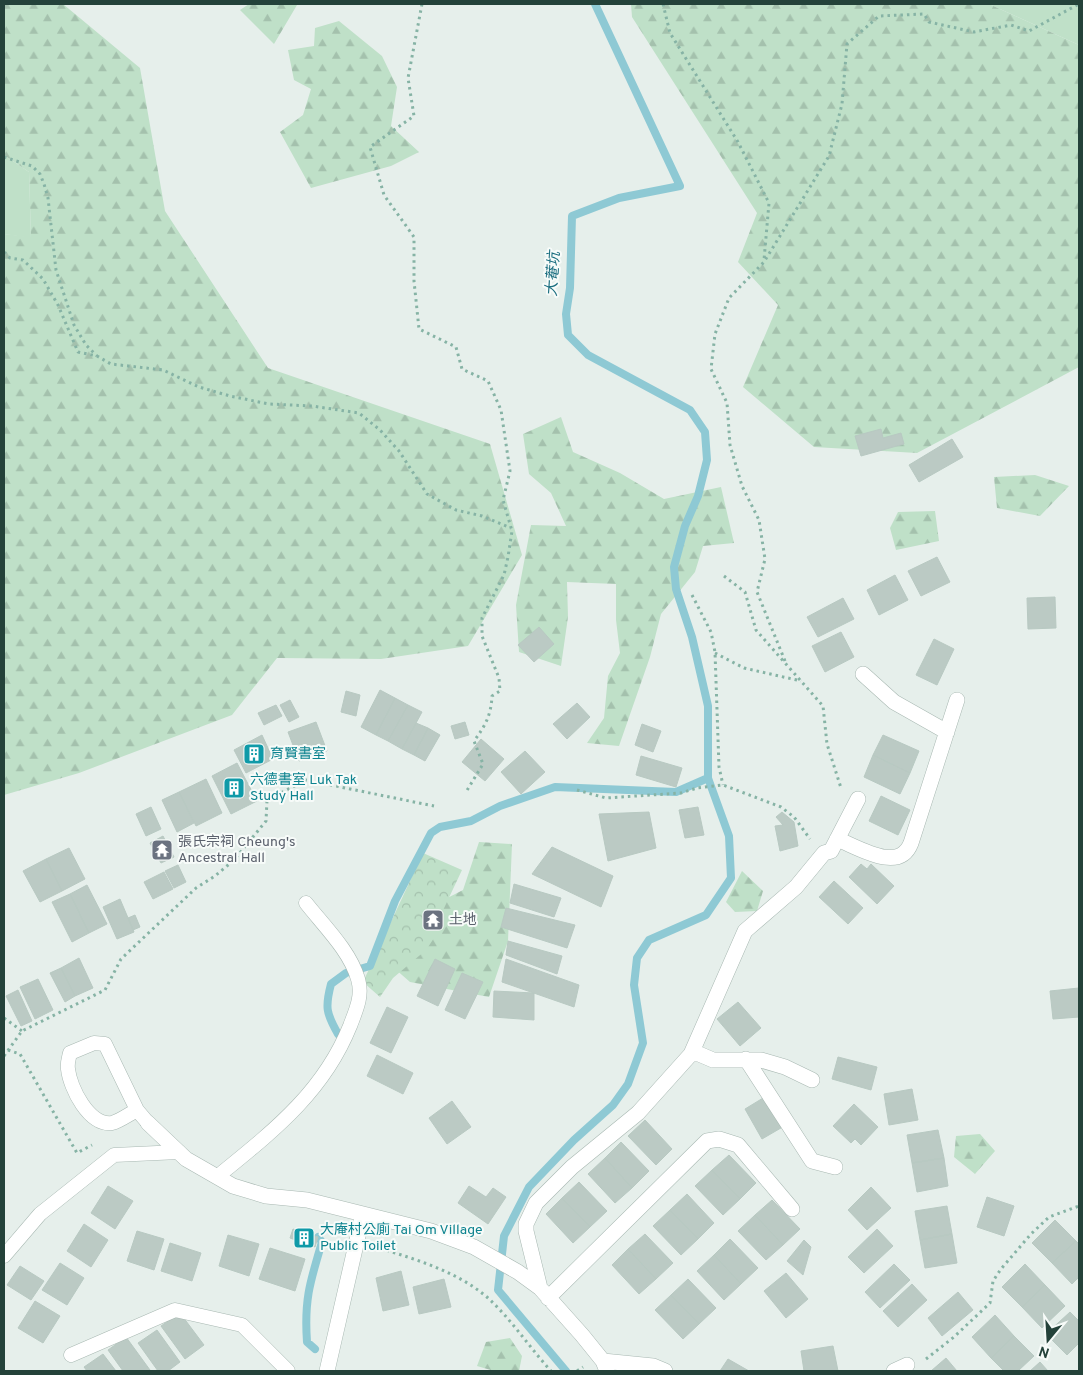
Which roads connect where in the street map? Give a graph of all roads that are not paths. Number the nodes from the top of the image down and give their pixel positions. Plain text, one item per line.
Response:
1 (863, 674) dead end
2 (957, 700) dead end
3 (947, 732) junction
4 (858, 799) dead end
5 (837, 839) junction
6 (306, 903) dead end
7 (691, 1054) junction
8 (746, 1059) junction
9 (812, 1080) dead end
10 (137, 1110) junction
11 (148, 1123) joint
12 (179, 1152) junction
13 (835, 1168) dead end
14 (218, 1176) junction
15 (792, 1210) dead end
16 (363, 1214) junction
17 (4, 1256) edge
18 (544, 1293) junction
19 (71, 1355) dead end
20 (605, 1366) edge
21 (288, 1371) edge
22 (327, 1371) edge
23 (665, 1371) edge

1 - 3 street
2 - 3 street
3 - 5 street
4 - 5 street
5 - 7 street
6 - 14 lane
7 - 8 street
7 - 18 street
8 - 9 street
8 - 13 street
10 - 10 lane
10 - 11 lane
11 - 12 street
12 - 14 street
12 - 17 lane
14 - 16 street
15 - 18 street
16 - 18 street
16 - 22 street
18 - 20 street
19 - 21 lane
20 - 23 street

